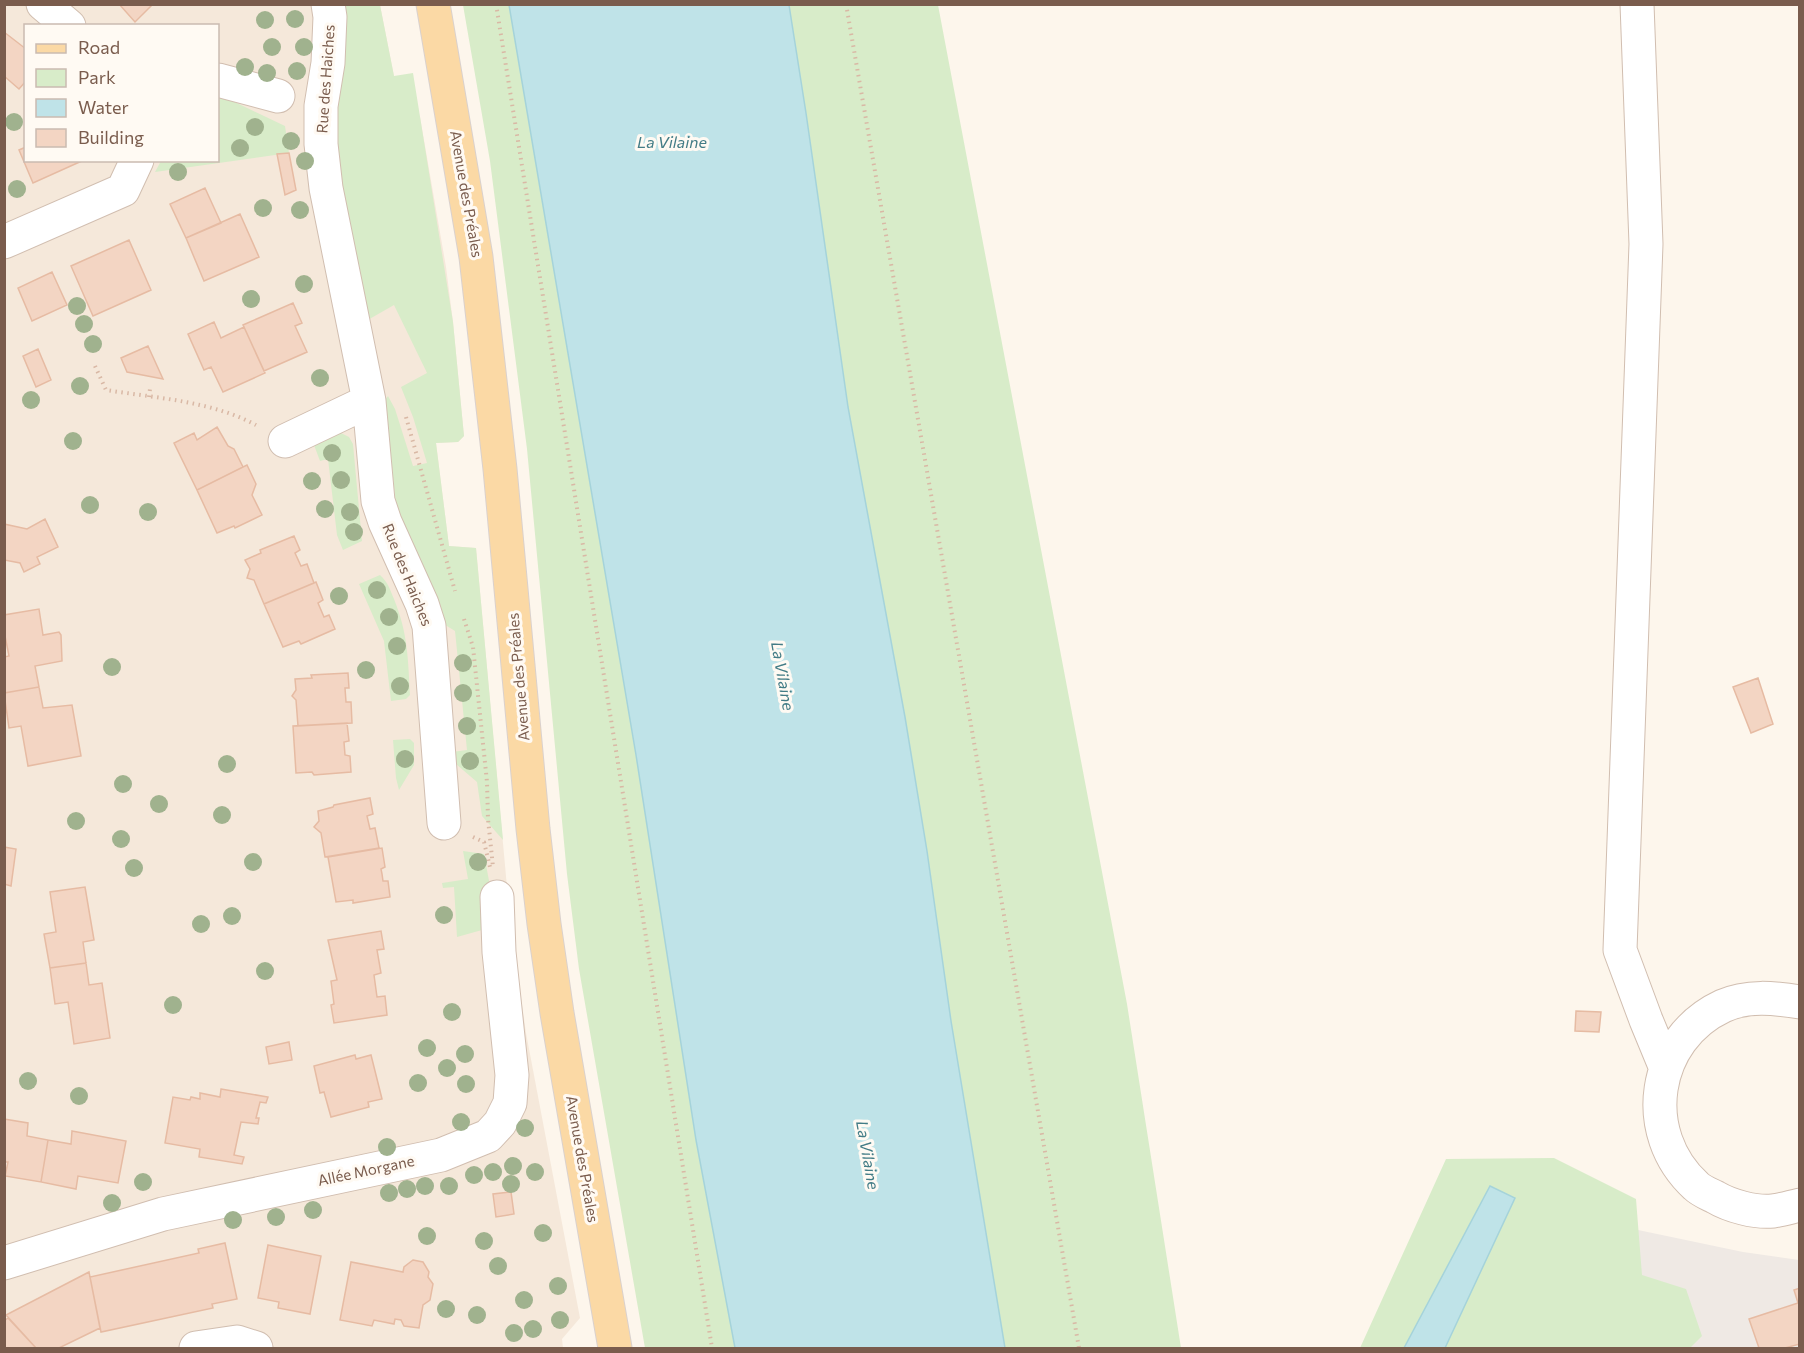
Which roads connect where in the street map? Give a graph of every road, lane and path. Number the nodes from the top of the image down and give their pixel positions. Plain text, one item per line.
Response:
1 (43, 4) edge
2 (328, 4) edge
3 (433, 4) edge
4 (496, 4) edge
5 (846, 4) edge
6 (1637, 4) edge
7 (67, 24) edge
8 (219, 80) edge
9 (278, 96) dead end
10 (136, 162) edge
11 (4, 242) edge
12 (95, 366) dead end
13 (150, 389) dead end
14 (149, 396) junction
15 (369, 400) junction
16 (403, 410) dead end
17 (285, 441) joint
18 (457, 595) dead end
19 (463, 617) dead end
20 (444, 823) joint
21 (497, 897) junction
22 (1800, 1002) edge
23 (1665, 1066) junction
24 (1800, 1205) edge
25 (4, 1263) edge
26 (196, 1348) edge
27 (256, 1348) edge
28 (615, 1348) edge
29 (712, 1348) edge
30 (1078, 1348) edge

1 - 7 street
2 - 15 street, Rue des Haiches
3 - 28 main road, Avenue des Préales
4 - 29 path
5 - 30 path
6 - 23 street
8 - 9 street
10 - 11 street
12 - 14 path
13 - 14 path
14 - 17 path
15 - 17 street
15 - 20 street, Rue des Haiches
16 - 18 path
19 - 21 path
20 - 21 path
21 - 25 street, Allée Morgane
22 - 23 street
23 - 24 street
26 - 27 street

